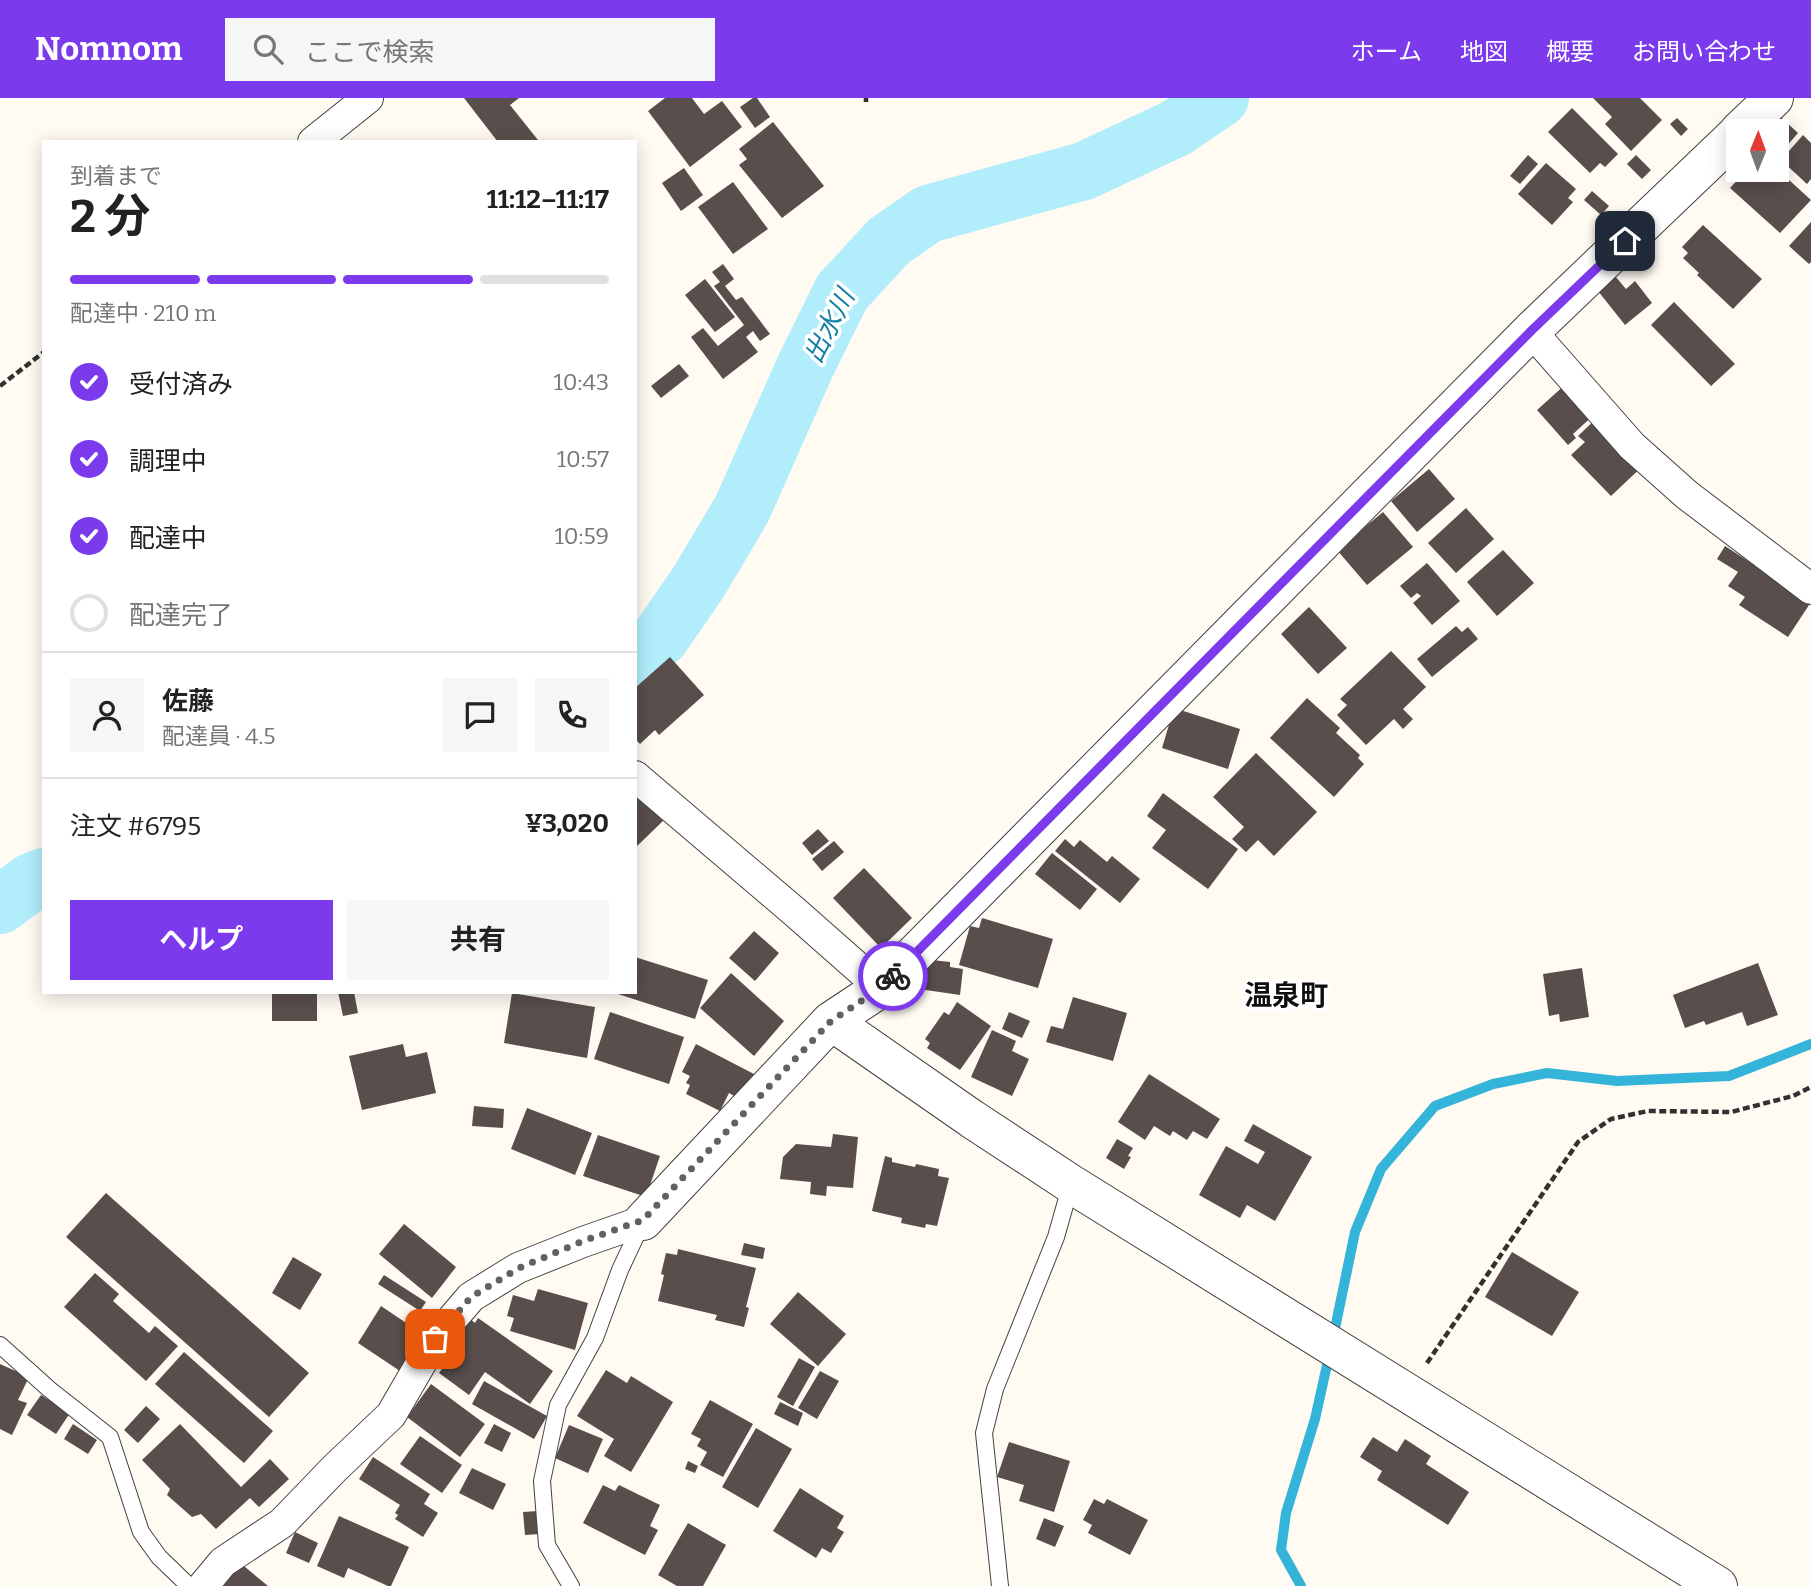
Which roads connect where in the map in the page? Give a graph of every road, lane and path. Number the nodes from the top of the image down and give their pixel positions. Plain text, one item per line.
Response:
1 (368, 98) edge
2 (1774, 98) edge
3 (1752, 119) edge
4 (316, 140) edge
5 (1726, 144) edge
6 (1531, 331) junction
7 (42, 354) edge
8 (0, 386) edge
9 (1811, 589) edge
10 (637, 778) edge
11 (881, 988) junction
12 (831, 1021) junction
13 (1811, 1087) edge
14 (1071, 1184) junction
15 (643, 1220) junction
16 (0, 1345) edge
17 (1406, 1393) junction
18 (189, 1586) edge
19 (203, 1586) edge
20 (571, 1586) edge
21 (1000, 1586) edge
22 (1718, 1586) edge

1 - 4 street
2 - 3 street
5 - 6 street
6 - 9 street
6 - 11 street
7 - 8 path
10 - 11 street
11 - 12 street
12 - 14 street
12 - 15 street
13 - 17 path
14 - 17 street
14 - 21 lane
15 - 19 street
15 - 20 lane
16 - 18 lane
17 - 22 street

